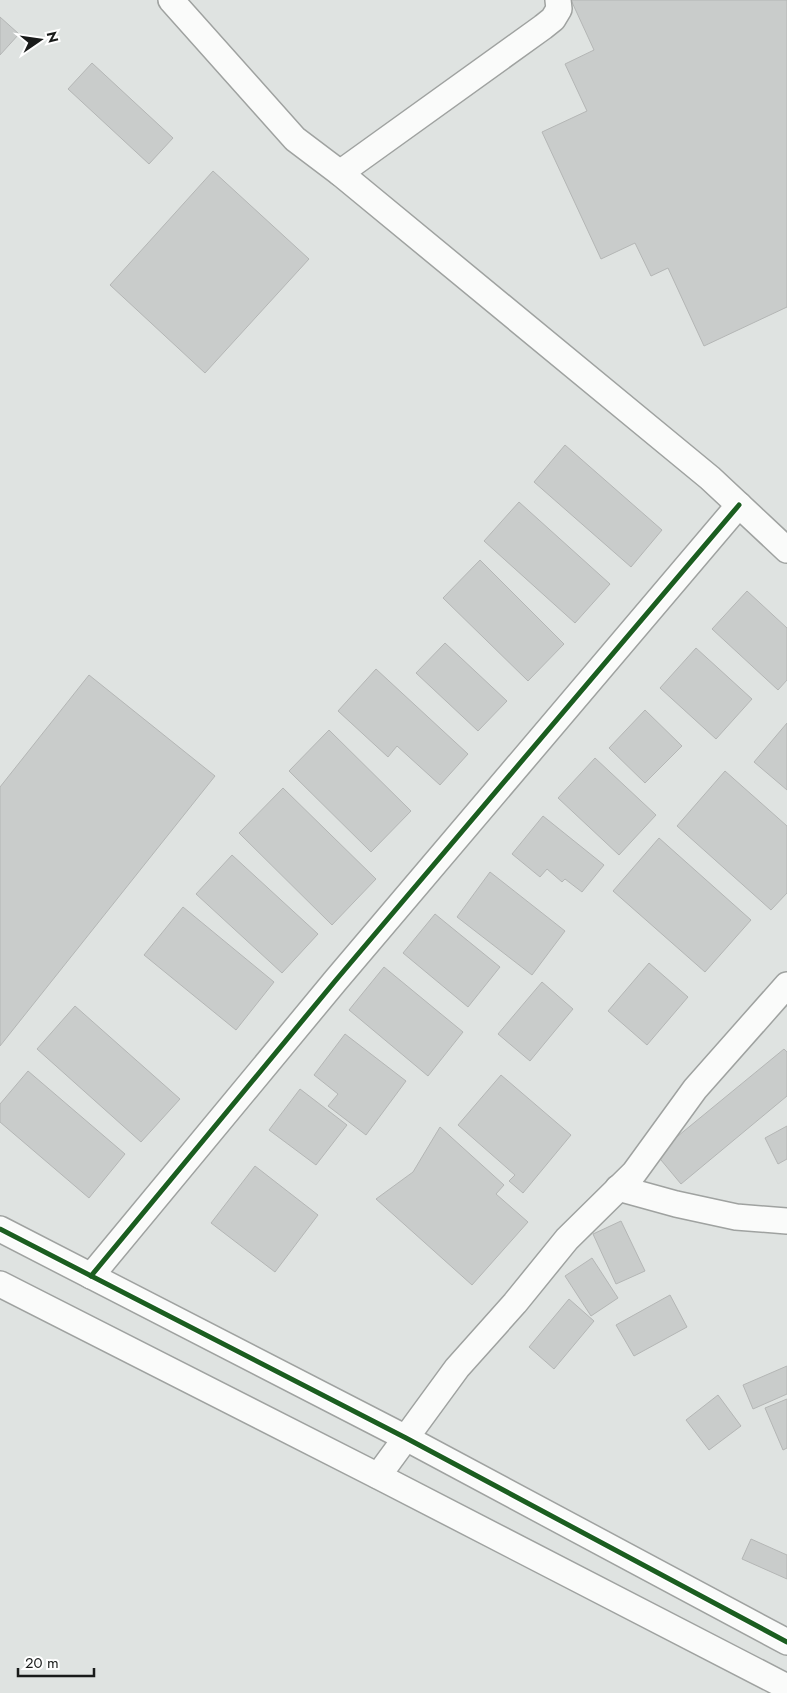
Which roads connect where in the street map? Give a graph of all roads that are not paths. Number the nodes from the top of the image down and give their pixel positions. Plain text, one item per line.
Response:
1 (171, 0) edge
2 (558, 0) edge
3 (340, 173) junction
4 (739, 505) junction
5 (787, 550) edge
6 (787, 985) edge
7 (618, 1188) junction
8 (787, 1221) edge
9 (0, 1229) edge
10 (91, 1276) junction
11 (0, 1284) edge
12 (406, 1438) junction
13 (378, 1476) junction
14 (787, 1642) edge
15 (787, 1687) edge

1 - 3 street
2 - 3 street
3 - 4 street
4 - 5 street
4 - 10 street
6 - 7 street
7 - 8 street
7 - 12 street
9 - 10 street
10 - 12 street
11 - 13 street
12 - 13 street
12 - 14 street
13 - 15 street

